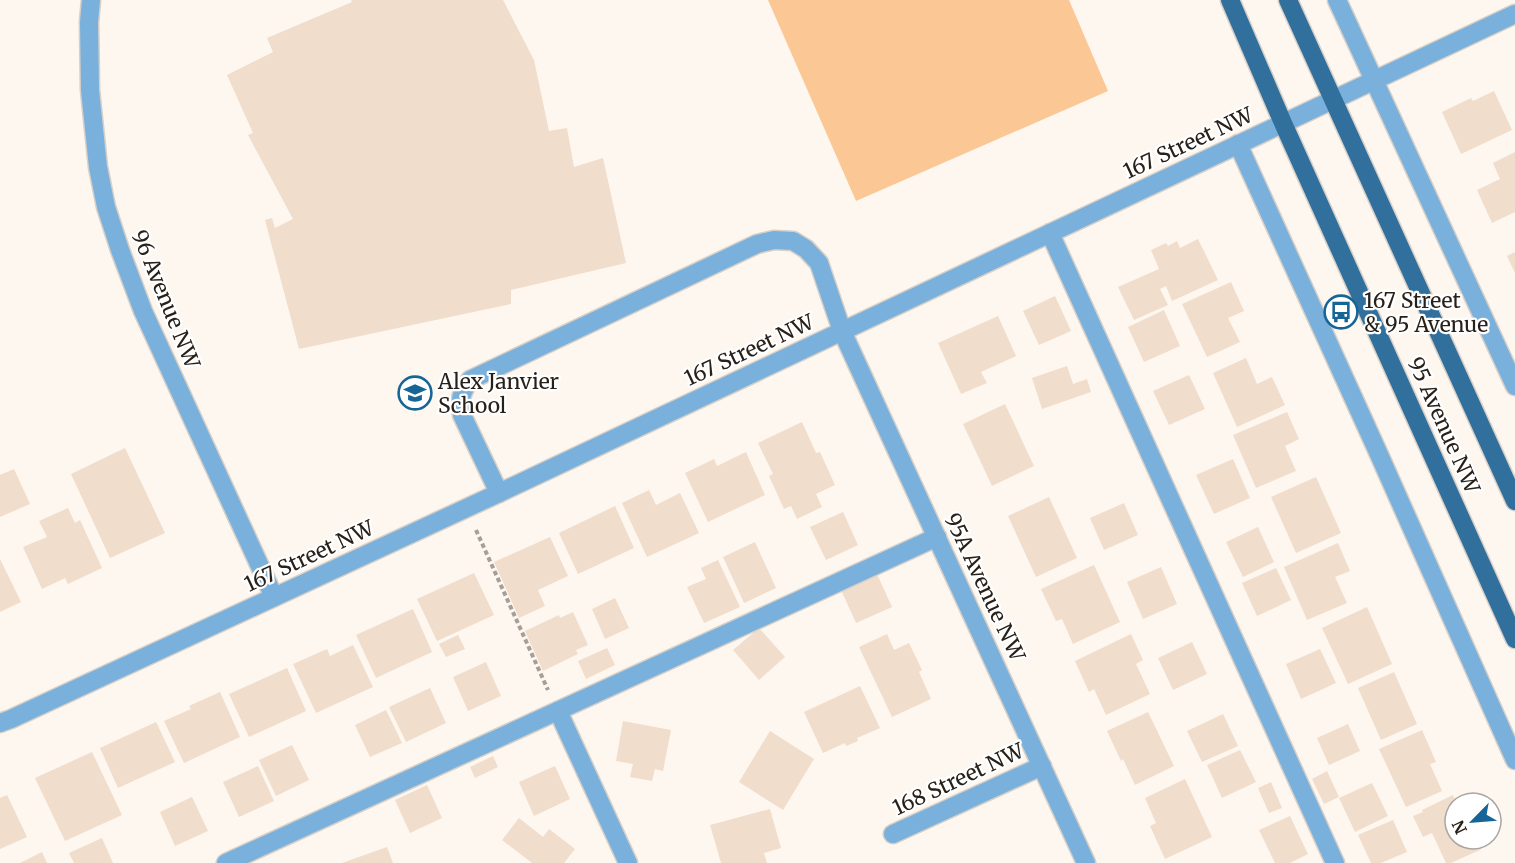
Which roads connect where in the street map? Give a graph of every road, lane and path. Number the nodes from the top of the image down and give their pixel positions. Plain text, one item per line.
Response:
1 (91, 0) edge
2 (1230, 0) edge
3 (1288, 0) edge
4 (1337, 0) edge
5 (1515, 14) edge
6 (1374, 81) junction
7 (1333, 100) junction
8 (1283, 123) junction
9 (1238, 144) junction
10 (1050, 233) junction
11 (842, 331) junction
12 (1515, 386) edge
13 (499, 493) junction
14 (1515, 501) edge
15 (476, 529) dead end
16 (937, 537) junction
17 (274, 597) junction
18 (1515, 639) edge
19 (558, 711) junction
20 (0, 723) edge
21 (1515, 760) edge
22 (1042, 766) junction
23 (893, 834) dead end
24 (226, 863) edge
25 (628, 863) edge
26 (1086, 863) edge
27 (1335, 863) edge

1 - 17 street, 96 Avenue NW
2 - 8 main road, 95 Avenue NW
3 - 7 main road, 95 Avenue NW
4 - 6 street
5 - 6 street, 167 Street NW
6 - 7 street, 167 Street NW
6 - 12 street
7 - 8 street, 167 Street NW
7 - 14 main road, 95 Avenue NW
8 - 9 street, 167 Street NW
8 - 18 main road, 95 Avenue NW
9 - 10 street, 167 Street NW
9 - 21 street
10 - 11 street, 167 Street NW
10 - 27 street
11 - 13 street, 167 Street NW
11 - 13 street, 95A Avenue NW
11 - 16 street, 95A Avenue NW
13 - 17 street, 167 Street NW
15 - 19 path
16 - 19 street
16 - 22 street, 95A Avenue NW
17 - 20 street, 167 Street NW
19 - 24 street
19 - 25 street
22 - 23 street, 168 Street NW
22 - 26 street, 95A Avenue NW

